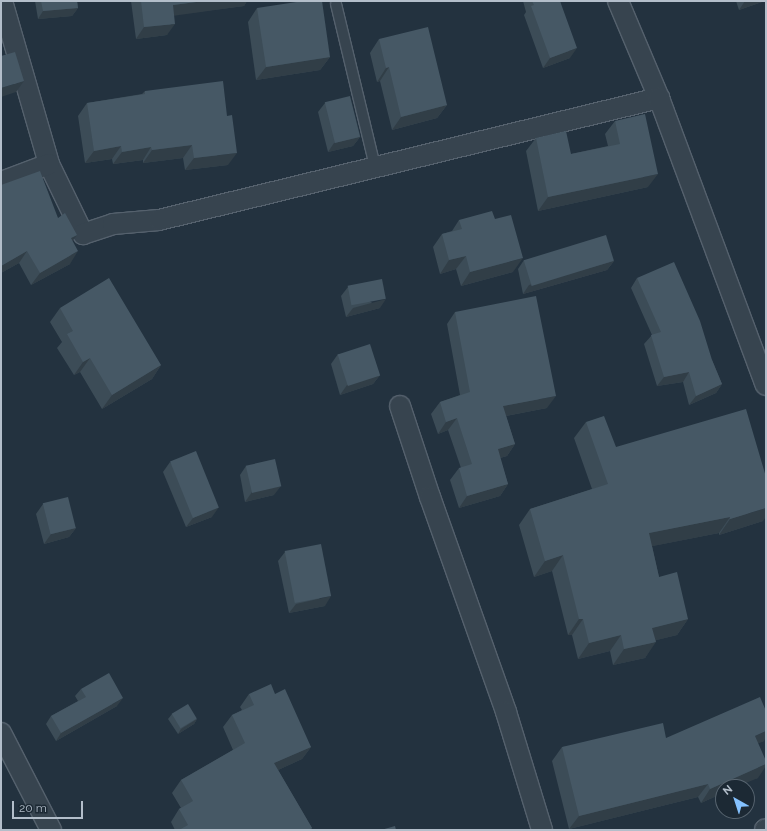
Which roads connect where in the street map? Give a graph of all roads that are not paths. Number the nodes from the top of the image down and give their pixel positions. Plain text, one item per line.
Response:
1 (2, 1) edge
2 (618, 1) edge
3 (336, 4) dead end
4 (659, 98) junction
5 (49, 164) junction
6 (375, 167) junction
7 (1, 182) edge
8 (760, 344) edge
9 (766, 385) edge
10 (400, 406) dead end
11 (1, 733) edge
12 (50, 830) edge
13 (542, 830) edge

1 - 5 street
2 - 4 street
3 - 6 lane
4 - 6 street
4 - 8 street
5 - 6 street
5 - 7 street
8 - 9 street
10 - 13 street
11 - 12 street

